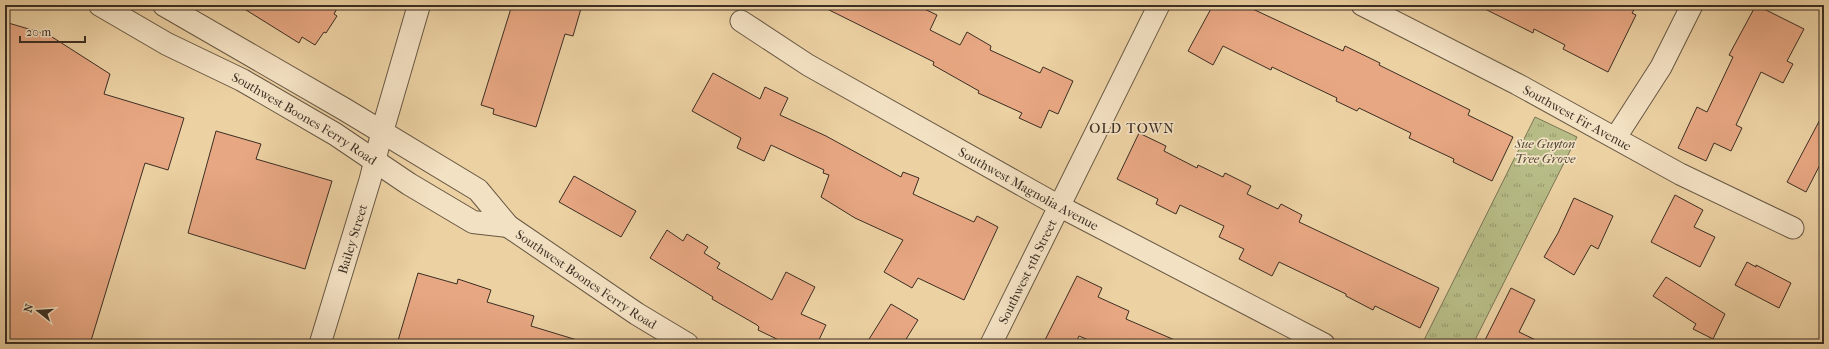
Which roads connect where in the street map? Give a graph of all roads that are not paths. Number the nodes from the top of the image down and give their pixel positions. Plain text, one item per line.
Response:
1 (100, 5) edge
2 (164, 5) edge
3 (419, 5) edge
4 (1159, 5) edge
5 (1362, 5) edge
6 (1692, 5) edge
7 (741, 21) dead end
8 (382, 132) junction
9 (1616, 137) junction
10 (375, 161) junction
11 (1059, 206) junction
12 (508, 226) junction
13 (1793, 228) dead end
14 (320, 344) edge
15 (687, 344) edge
16 (991, 344) edge
17 (1324, 344) edge

1 - 10 street, Southwest Boones Ferry Road
2 - 8 street, Southwest Boones Ferry Road
3 - 8 street
4 - 11 street, Southwest 5th Street
5 - 9 street, Southwest Fir Avenue
6 - 9 street
7 - 11 street, Southwest Magnolia Avenue
8 - 10 street, Bailey Street
8 - 12 street, Southwest Boones Ferry Road
9 - 13 street, Southwest Fir Avenue
10 - 12 street, Southwest Boones Ferry Road
10 - 14 street, Bailey Street
11 - 16 street, Southwest 5th Street
11 - 17 street, Southwest Magnolia Avenue
12 - 15 street, Southwest Boones Ferry Road

